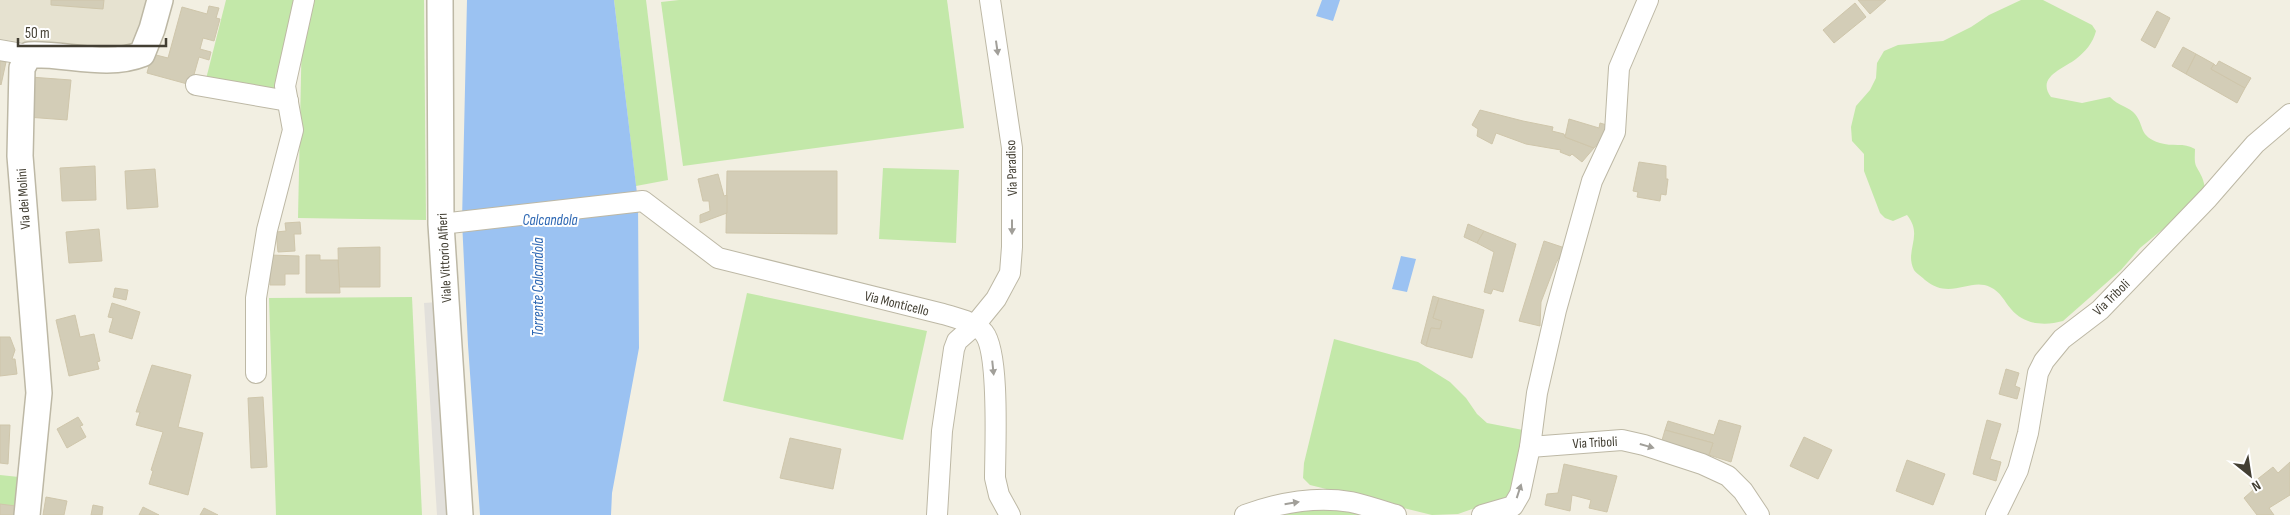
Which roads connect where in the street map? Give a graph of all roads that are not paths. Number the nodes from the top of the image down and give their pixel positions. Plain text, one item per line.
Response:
1 (160, 0) edge
2 (304, 0) edge
3 (440, 0) edge
4 (990, 0) edge
5 (1648, 0) edge
6 (0, 50) edge
7 (29, 55) junction
8 (196, 85) dead end
9 (288, 101) junction
10 (2290, 114) edge
11 (441, 224) junction
12 (974, 326) junction
13 (256, 373) dead end
14 (1530, 447) junction
15 (27, 515) edge
16 (460, 515) edge
17 (937, 515) edge
18 (1010, 515) edge
19 (1245, 515) edge
20 (1396, 515) edge
21 (1482, 515) edge
22 (1759, 515) edge
23 (1996, 515) edge

1 - 7 street
2 - 9 street
3 - 11 street, Viale Vittorio Alfieri
4 -> 12 street, Via Paradiso
5 - 14 street
6 - 7 street
7 - 15 street, Via dei Molini
8 - 9 street
9 - 13 street
10 - 23 street, Via Triboli
11 - 12 street, Via Monticello
11 - 16 street, Viale Vittorio Alfieri
12 - 17 street
12 -> 18 street
21 -> 14 street
14 -> 22 street, Via Triboli
19 -> 20 street

